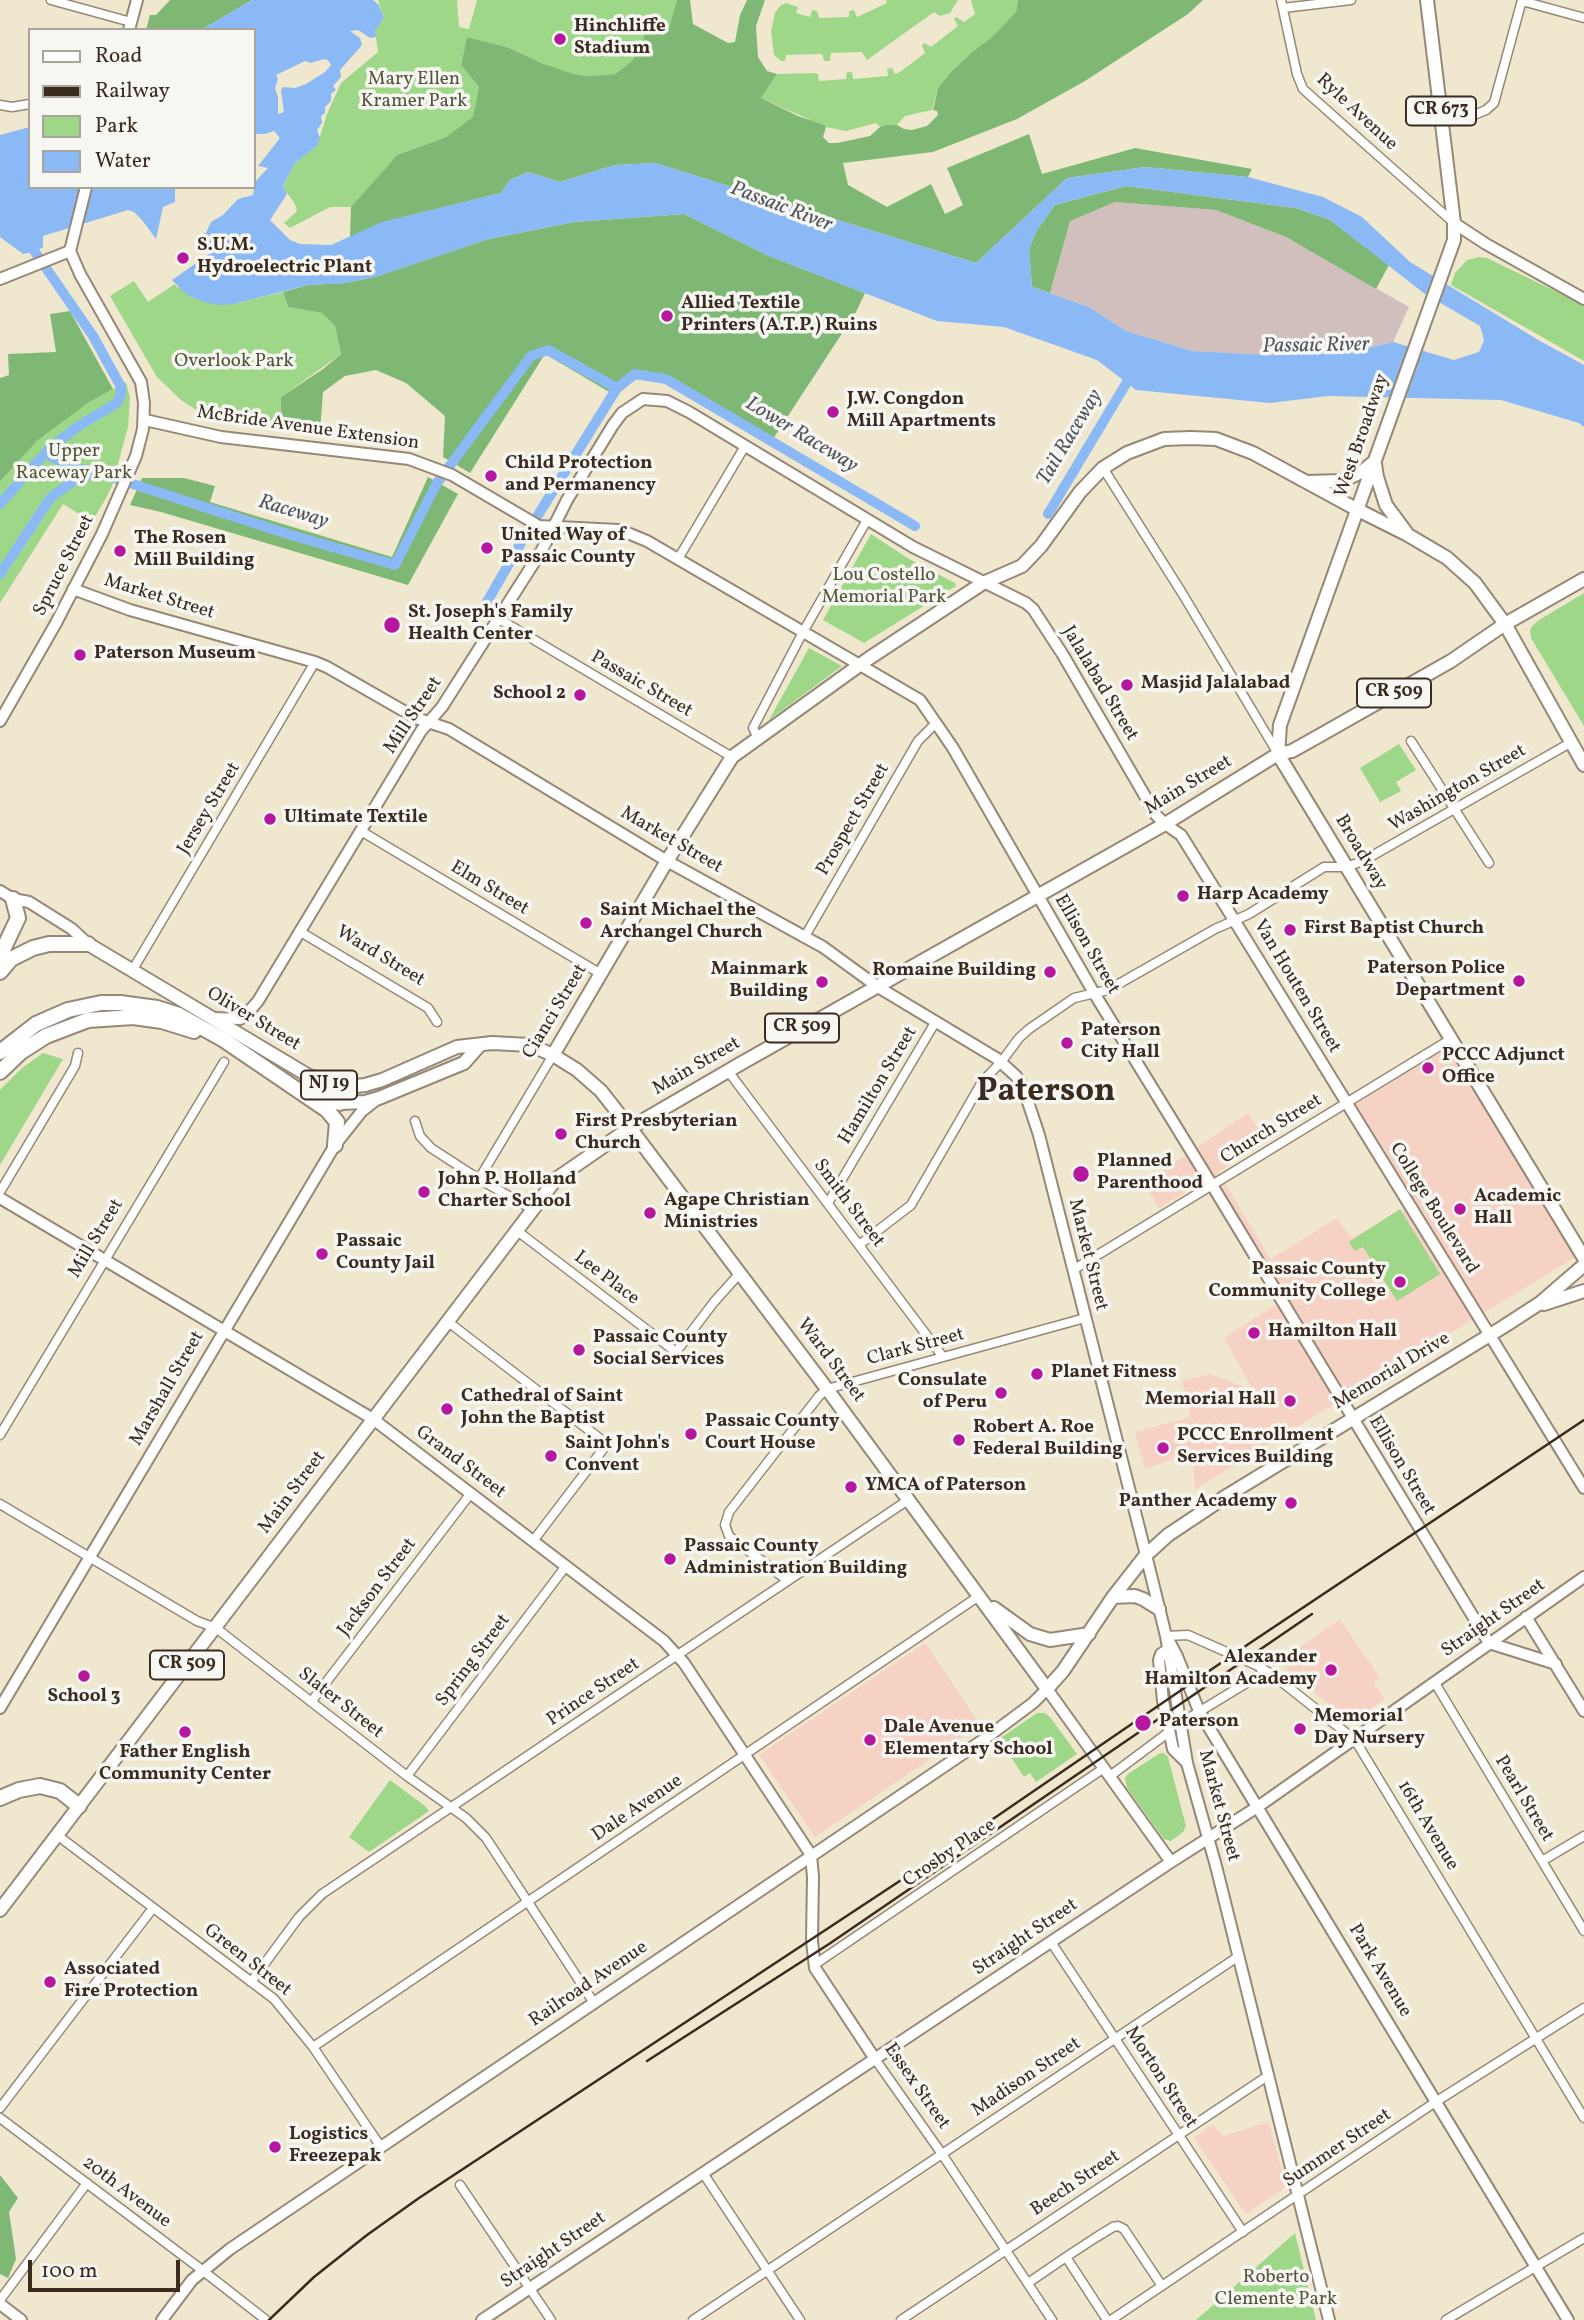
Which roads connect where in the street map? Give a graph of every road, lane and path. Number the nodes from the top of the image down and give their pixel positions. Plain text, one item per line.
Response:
1 (51, 0) edge
2 (137, 0) edge
3 (1350, 0) edge
4 (1427, 0) edge
5 (1522, 0) edge
6 (1282, 4) edge
7 (1584, 18) edge
8 (130, 26) edge
9 (28, 104) edge
10 (0, 105) edge
11 (1442, 118) junction
12 (85, 189) edge
13 (1454, 223) junction
14 (70, 251) junction
15 (0, 279) edge
16 (1584, 299) edge
17 (145, 420) junction
18 (745, 446) junction
19 (1375, 462) junction
20 (1103, 468) junction
21 (1306, 482) junction
22 (1357, 510) junction
23 (867, 520) junction
24 (553, 528) junction
25 (1408, 535) junction
26 (677, 559) junction
27 (1584, 579) edge
28 (984, 583) junction
29 (74, 589) junction
30 (499, 619) junction
31 (1505, 624) junction
32 (803, 632) junction
33 (315, 662) junction
34 (860, 664) junction
35 (0, 722) edge
36 (430, 722) junction
37 (936, 723) junction
38 (758, 738) junction
39 (1411, 741) dead end
40 (1570, 743) junction
41 (1278, 754) junction
42 (732, 757) junction
43 (1584, 765) edge
44 (1455, 809) junction
45 (1165, 824) junction
46 (361, 831) junction
47 (667, 861) junction
48 (1489, 863) dead end
49 (1346, 867) junction
50 (0, 891) edge
51 (1038, 897) junction
52 (13, 899) junction
53 (1234, 920) junction
54 (299, 931) junction
55 (804, 938) junction
56 (88, 944) junction
57 (0, 956) edge
58 (0, 971) edge
59 (132, 971) junction
60 (601, 974) junction
61 (878, 987) junction
62 (1094, 993) junction
63 (211, 1018) junction
64 (936, 1021) junction
65 (437, 1022) dead end
66 (1451, 1039) junction
67 (225, 1040) junction
68 (478, 1046) junction
69 (0, 1052) edge
70 (78, 1053) dead end
71 (553, 1055) junction
72 (1002, 1061) junction
73 (224, 1062) dead end
74 (728, 1071) junction
75 (0, 1072) edge
76 (302, 1091) junction
77 (379, 1098) junction
78 (1346, 1102) junction
79 (340, 1103) joint
80 (415, 1121) dead end
81 (630, 1128) junction
82 (335, 1145) junction
83 (479, 1179) junction
84 (1212, 1185) junction
85 (0, 1192) edge
86 (0, 1198) edge
87 (828, 1203) junction
88 (532, 1209) junction
89 (516, 1230) junction
90 (859, 1245) junction
91 (1584, 1258) edge
92 (105, 1260) junction
93 (1584, 1265) edge
94 (1073, 1270) junction
95 (740, 1273) junction
96 (1584, 1291) edge
97 (1531, 1308) junction
98 (1085, 1318) junction
99 (447, 1321) junction
100 (223, 1330) junction
101 (1490, 1335) junction
102 (943, 1357) junction
103 (827, 1389) junction
104 (373, 1419) junction
105 (1352, 1419) junction
106 (0, 1435) edge
107 (1584, 1488) edge
108 (471, 1493) junction
109 (908, 1500) junction
110 (0, 1504) edge
111 (533, 1541) junction
112 (1146, 1555) junction
113 (90, 1557) junction
114 (566, 1566) junction
115 (1584, 1577) edge
116 (787, 1580) junction
117 (979, 1595) junction
118 (1113, 1597) junction
119 (1159, 1609) junction
120 (1526, 1617) junction
121 (216, 1628) junction
122 (1089, 1634) junction
123 (1166, 1636) junction
124 (1489, 1643) junction
125 (1167, 1650) junction
126 (678, 1656) junction
127 (1556, 1664) junction
128 (1266, 1671) junction
129 (1435, 1683) junction
130 (1047, 1689) junction
131 (311, 1702) junction
132 (0, 1708) edge
133 (1199, 1711) junction
134 (1584, 1711) edge
135 (1179, 1724) junction
136 (1169, 1732) junction
137 (1355, 1740) junction
138 (745, 1755) junction
139 (1187, 1763) junction
140 (1107, 1772) junction
141 (407, 1776) junction
142 (0, 1798) edge
143 (79, 1806) junction
144 (1259, 1806) junction
145 (451, 1807) junction
146 (57, 1835) junction
147 (1584, 1836) edge
148 (1208, 1839) junction
149 (811, 1855) junction
150 (1542, 1861) junction
151 (1171, 1862) junction
152 (528, 1902) junction
153 (153, 1908) junction
154 (0, 1910) edge
155 (1584, 1931) edge
156 (1051, 1942) junction
157 (1239, 1956) junction
158 (814, 1965) junction
159 (251, 1982) junction
160 (594, 2003) junction
161 (1584, 2008) edge
162 (1535, 2037) junction
163 (1115, 2039) junction
164 (313, 2047) junction
165 (875, 2059) junction
166 (1269, 2075) junction
167 (1437, 2101) junction
168 (0, 2109) edge
169 (0, 2118) edge
170 (1584, 2118) edge
171 (1179, 2135) junction
172 (381, 2147) junction
173 (942, 2154) junction
174 (703, 2173) junction
175 (87, 2183) junction
176 (460, 2185) dead end
177 (1299, 2195) junction
178 (1243, 2232) junction
179 (1584, 2238) edge
180 (1006, 2251) junction
181 (1066, 2257) junction
182 (1537, 2267) junction
183 (202, 2270) junction
184 (767, 2271) junction
185 (1028, 2283) junction
186 (1162, 2286) junction
187 (530, 2288) junction
188 (0, 2302) edge
189 (21, 2320) edge
190 (162, 2320) edge
191 (266, 2320) edge
192 (482, 2320) edge
193 (551, 2320) edge
194 (693, 2320) edge
195 (800, 2320) edge
196 (901, 2320) edge
197 (1052, 2320) edge
198 (1109, 2320) edge
199 (1329, 2320) edge
200 (1446, 2320) edge
201 (1568, 2320) edge

1 - 8 street
2 - 8 street
3 - 6 street
4 - 11 main road, West Broadway / CR 673
5 - 7 street
5 - 11 street
6 - 13 street, Ryle Avenue
9 - 10 street
11 - 13 main road, West Broadway / CR 673
12 - 14 street
13 - 16 street
13 - 19 main road, West Broadway
14 - 15 street
14 - 17 street
17 - 24 street, McBride Avenue Extension
17 - 29 street, Spruce Street
18 - 23 street
18 - 24 street, Mill Street
18 - 26 street
19 - 21 main road
19 - 22 main road, West Broadway
19 - 25 main road
20 - 21 main road
20 - 28 main road
20 - 41 street, Broadway
21 - 22 main road
22 - 25 main road
22 - 41 main road, West Broadway
23 - 28 street
23 - 32 street
24 - 26 street, Ellison Street
24 - 30 street, Mill Street
25 - 31 main road
26 - 32 street, Ellison Street
27 - 31 main road, Main Street / CR 509
28 - 34 main road
28 - 45 street, Jalalabad Street
29 - 33 street, Market Street
29 - 35 street, Spruce Street
30 - 36 street, Mill Street
30 - 42 street, Passaic Street
31 - 40 main road
31 - 41 main road, Main Street / CR 509
32 - 34 street, Ellison Street
32 - 38 street
33 - 36 street, Market Street
33 - 59 street, Jersey Street
34 - 37 street, Ellison Street
34 - 38 main road
36 - 46 street, Mill Street
36 - 47 street, Market Street
37 - 51 street, Ellison Street
37 - 55 street, Prospect Street
38 - 42 main road
39 - 44 street
40 - 43 main road
40 - 44 street, Washington Street
41 - 45 main road, Main Street / CR 509
41 - 49 main road, Broadway
42 - 47 main road, Cianci Street
44 - 48 street
44 - 49 street, Washington Street
45 - 51 main road, Main Street / CR 509
45 - 53 street, Van Houten Street
46 - 54 street, Mill Street
46 - 60 street, Elm Street
47 - 55 street, Market Street
47 - 60 main road, Cianci Street
49 - 53 street, Washington Street
49 - 66 main road, Broadway
50 - 52 street, Oliver Street
51 - 61 main road, Main Street / CR 509
51 - 62 street, Ellison Street
52 - 56 street, Oliver Street
52 - 57 highway
53 - 62 street, Washington Street
53 - 78 street, Van Houten Street
54 - 63 street, Mill Street
54 - 65 street, Ward Street
55 - 61 street, Market Street
56 - 58 highway
56 - 59 main road, Oliver Street / NJ 19
59 - 63 main road, Oliver Street / NJ 19
60 - 71 main road, Cianci Street
61 - 64 street, Market Street
61 - 74 main road, Main Street / CR 509
62 - 72 street, Washington Street
62 - 84 street, Ellison Street
63 - 68 main road, Oliver Street / NJ 19
64 - 72 street, Market Street
64 - 87 street, Hamilton Street
66 - 78 street, Church Street
66 - 91 main road, Broadway
67 - 69 highway, NJ 19
67 - 75 highway
67 - 76 highway, NJ 19
68 - 71 main road, Ward Street / NJ 19
68 - 77 main road, NJ 19
70 - 85 street
71 - 81 main road, Ward Street / NJ 19
71 - 83 street, Cianci Street
72 - 90 street, Washington Street
72 - 94 street, Market Street
73 - 92 street, Mill Street
74 - 81 main road, Main Street / CR 509
74 - 87 street, Smith Street
76 - 79 highway, NJ 19
76 - 82 highway
77 - 79 main road, NJ 19
77 - 82 street, Marshall Street
78 - 84 street, Church Street
78 - 101 street, College Boulevard
80 - 83 street
81 - 88 main road, Main Street / CR 509
81 - 95 main road, Ward Street
82 - 100 street, Marshall Street
83 - 88 street
84 - 94 street, Church Street
84 - 105 street, Ellison Street
86 - 92 street, Grand Street
87 - 90 street, Smith Street
88 - 89 main road, Main Street / CR 509
89 - 95 street, Lee Place
89 - 99 main road, Main Street / CR 509
90 - 102 street, Smith Street
92 - 100 street, Grand Street
92 - 106 street, Mill Street
93 - 97 main road, Memorial Drive
94 - 98 street, Market Street
95 - 103 main road, Ward Street
96 - 97 main road
97 - 101 main road, Memorial Drive
98 - 102 street, Clark Street
98 - 112 street, Market Street
99 - 104 main road, Main Street / CR 509
99 - 111 street
100 - 104 street, Grand Street
100 - 113 street, Marshall Street
101 - 105 main road, Memorial Drive
101 - 107 street
102 - 103 street, Clark Street
103 - 109 main road, Ward Street
103 - 116 street
104 - 108 street, Grand Street
104 - 121 main road, Main Street / CR 509
105 - 112 main road, Memorial Drive
105 - 124 street, Ellison Street
108 - 111 street, Grand Street
108 - 131 street, Jackson Street
109 - 116 street, Prince Street
109 - 117 main road, Ward Street
110 - 113 street, Slater Street
111 - 114 street, Grand Street
112 - 118 main road, Memorial Drive
112 - 119 street, Market Street
113 - 121 street, Slater Street
113 - 132 street, Marshall Street
114 - 126 street, Grand Street
114 - 141 street, Spring Street
115 - 120 street, Straight Street
116 - 126 street, Prince Street
117 - 122 main road
117 - 130 main road, Ward Street
117 - 138 street, Dale Avenue
118 - 119 main road
118 - 122 main road, Memorial Drive
119 - 123 street, Market Street
120 - 124 street, Straight Street
120 - 127 street
121 - 131 street, Slater Street
121 - 143 main road, Main Street / CR 509
122 - 130 main road, Memorial Drive
123 - 125 street, Market Street
123 - 128 street, 16th Avenue
123 - 133 street, Park Avenue
124 - 127 street
124 - 129 street, Straight Street
125 - 135 street, Market Street
125 - 136 street
126 - 138 street, Grand Street
126 - 145 street, Prince Street
127 - 134 street
128 - 133 street
128 - 137 street, 16th Avenue
129 - 137 street, Straight Street
129 - 150 street, Pearl Street
130 - 140 street, Ward Street
130 - 149 street, Railroad Avenue
131 - 141 street, Slater Street
133 - 135 street
133 - 144 street, Park Avenue
135 - 139 street, Market Street
136 - 139 street
136 - 140 street, Crosby Place
137 - 144 street, Straight Street
137 - 162 street, 16th Avenue
138 - 149 street, Grand Street
138 - 152 street, Dale Avenue
139 - 148 street, Market Street
140 - 151 street, Ward Street
140 - 158 street, Crosby Place
141 - 145 street, Slater Street
142 - 143 highway
143 - 146 main road, Main Street / CR 509
144 - 148 street, Straight Street
144 - 167 street, Park Avenue
145 - 152 street, Slater Street
145 - 159 street, Prince Street
146 - 153 street, Green Street
146 - 154 main road, Main Street / CR 509
147 - 150 street
148 - 151 street, Straight Street
148 - 157 street, Market Street
149 - 158 street
149 - 160 street, Railroad Avenue
150 - 155 street, Pearl Street
151 - 156 street, Straight Street
152 - 160 street, Slater Street
152 - 164 street, Dale Avenue
153 - 159 street, Green Street
153 - 168 street
156 - 163 street, Morton Street
156 - 165 street, Straight Street
157 - 163 street, Madison Street
157 - 166 street, Market Street
158 - 165 street, Essex Street
159 - 164 street, Green Street
160 - 172 street, Railroad Avenue
161 - 162 street, Summer Street
162 - 167 street, Summer Street
162 - 170 street, 16th Avenue
163 - 171 street, Morton Street
163 - 173 street, Madison Street
164 - 172 street, Green Street
165 - 173 street, Essex Street
165 - 174 street, Straight Street
166 - 171 street, Beech Street
166 - 177 street, Market Street
167 - 177 street, Summer Street
167 - 182 street, Park Avenue
169 - 175 street, 20th Avenue
171 - 178 street, Morton Street
171 - 180 street, Beech Street
172 - 183 street, Railroad Avenue
173 - 180 street, Essex Street
173 - 184 street, Madison Street
174 - 184 street
174 - 187 street, Straight Street
175 - 183 street, 20th Avenue
175 - 188 street
176 - 187 street
177 - 178 street, Summer Street
177 - 199 street, Market Street
178 - 186 street, Summer Street
179 - 182 street
180 - 185 street, Essex Street
180 - 196 street, Beech Street
181 - 185 street
181 - 186 street
181 - 198 street
182 - 200 street
182 - 201 street, Park Avenue
183 - 190 street, Railroad Avenue
183 - 191 street, 20th Avenue
184 - 194 street, Madison Street
184 - 195 street
185 - 197 street, Essex Street
186 - 198 street, Summer Street
187 - 192 street, Straight Street
187 - 193 street
188 - 189 street

